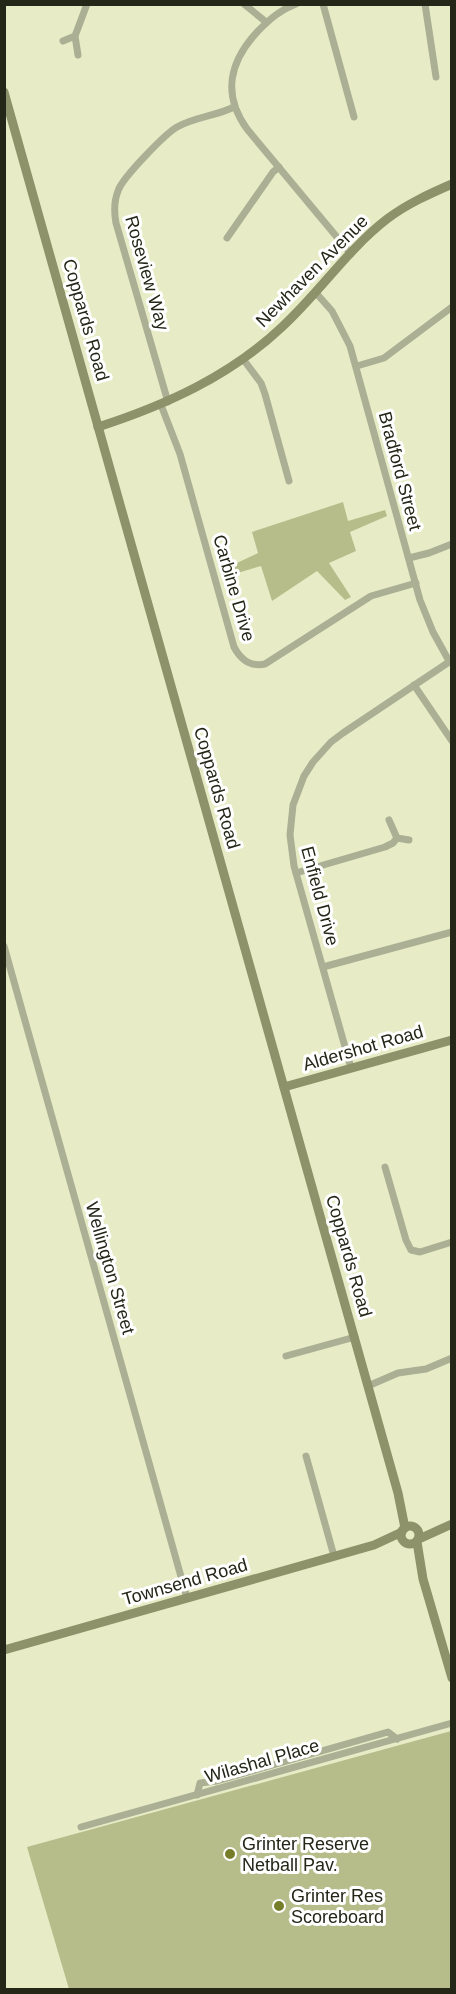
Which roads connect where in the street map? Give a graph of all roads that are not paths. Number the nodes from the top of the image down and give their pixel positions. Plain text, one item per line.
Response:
1 (87, 4) edge
2 (244, 4) edge
3 (296, 4) edge
4 (323, 4) edge
5 (425, 4) edge
6 (266, 22) junction
7 (75, 36) junction
8 (63, 41) dead end
9 (78, 55) dead end
10 (436, 77) dead end
11 (4, 92) edge
12 (234, 107) junction
13 (354, 117) dead end
14 (279, 167) junction
15 (452, 184) edge
16 (227, 238) dead end
17 (351, 254) junction
18 (316, 293) junction
19 (452, 307) edge
20 (243, 359) junction
21 (357, 366) junction
22 (165, 403) junction
23 (98, 427) junction
24 (290, 481) dead end
25 (452, 544) edge
26 (409, 558) junction
27 (416, 583) junction
28 (450, 661) edge
29 (414, 685) junction
30 (452, 741) edge
31 (389, 819) dead end
32 (397, 837) junction
33 (409, 840) dead end
34 (296, 873) junction
35 (452, 932) edge
36 (4, 946) edge
37 (323, 967) junction
38 (452, 1040) edge
39 (351, 1068) junction
40 (284, 1087) junction
41 (385, 1167) dead end
42 (452, 1242) edge
43 (355, 1337) junction
44 (286, 1356) dead end
45 (452, 1358) edge
46 (368, 1386) junction
47 (306, 1456) dead end
48 (449, 1525) edge
49 (409, 1529) junction
50 (412, 1542) junction
51 (374, 1545) junction
52 (334, 1556) junction
53 (187, 1598) junction
54 (4, 1650) edge
55 (452, 1678) edge
56 (452, 1724) edge
57 (81, 1827) dead end

1 - 7 street
2 - 6 street
3 - 6 street
4 - 13 street
5 - 10 street
6 - 12 street
7 - 8 street
7 - 9 street
11 - 23 street, Coppards Road
12 - 14 street
12 - 22 street, Roseview Way
14 - 16 street
14 - 17 street
15 - 17 street, Newhaven Avenue
17 - 18 street, Newhaven Avenue
18 - 20 street, Newhaven Avenue
18 - 21 street, Bradford Street
19 - 21 street
20 - 22 street, Newhaven Avenue
20 - 24 street
21 - 26 street, Bradford Street
22 - 23 street, Newhaven Avenue
22 - 27 street, Carbine Drive
23 - 40 street, Coppards Road
25 - 26 street
26 - 27 street, Bradford Street
27 - 28 street, Bradford Street
28 - 29 street, Enfield Drive
29 - 30 street
29 - 34 street, Enfield Drive
31 - 32 street
32 - 33 street
32 - 34 street
34 - 37 street, Enfield Drive
35 - 37 street
36 - 53 street, Wellington Street
37 - 39 street, Enfield Drive
38 - 39 street, Aldershot Road
39 - 40 street, Aldershot Road
40 - 43 street, Coppards Road
41 - 42 street
43 - 44 street
43 - 46 street, Coppards Road
45 - 46 street
46 - 49 street, Coppards Road
47 - 52 street
48 - 49 street, Townsend Road
48 - 50 street, Townsend Road
49 - 50 street
49 - 50 street
49 - 51 street, Townsend Road
50 - 51 street, Townsend Road
50 - 55 street
51 - 52 street, Townsend Road
52 - 53 street, Townsend Road
53 - 54 street, Townsend Road
56 - 57 street, Wilashal Place

